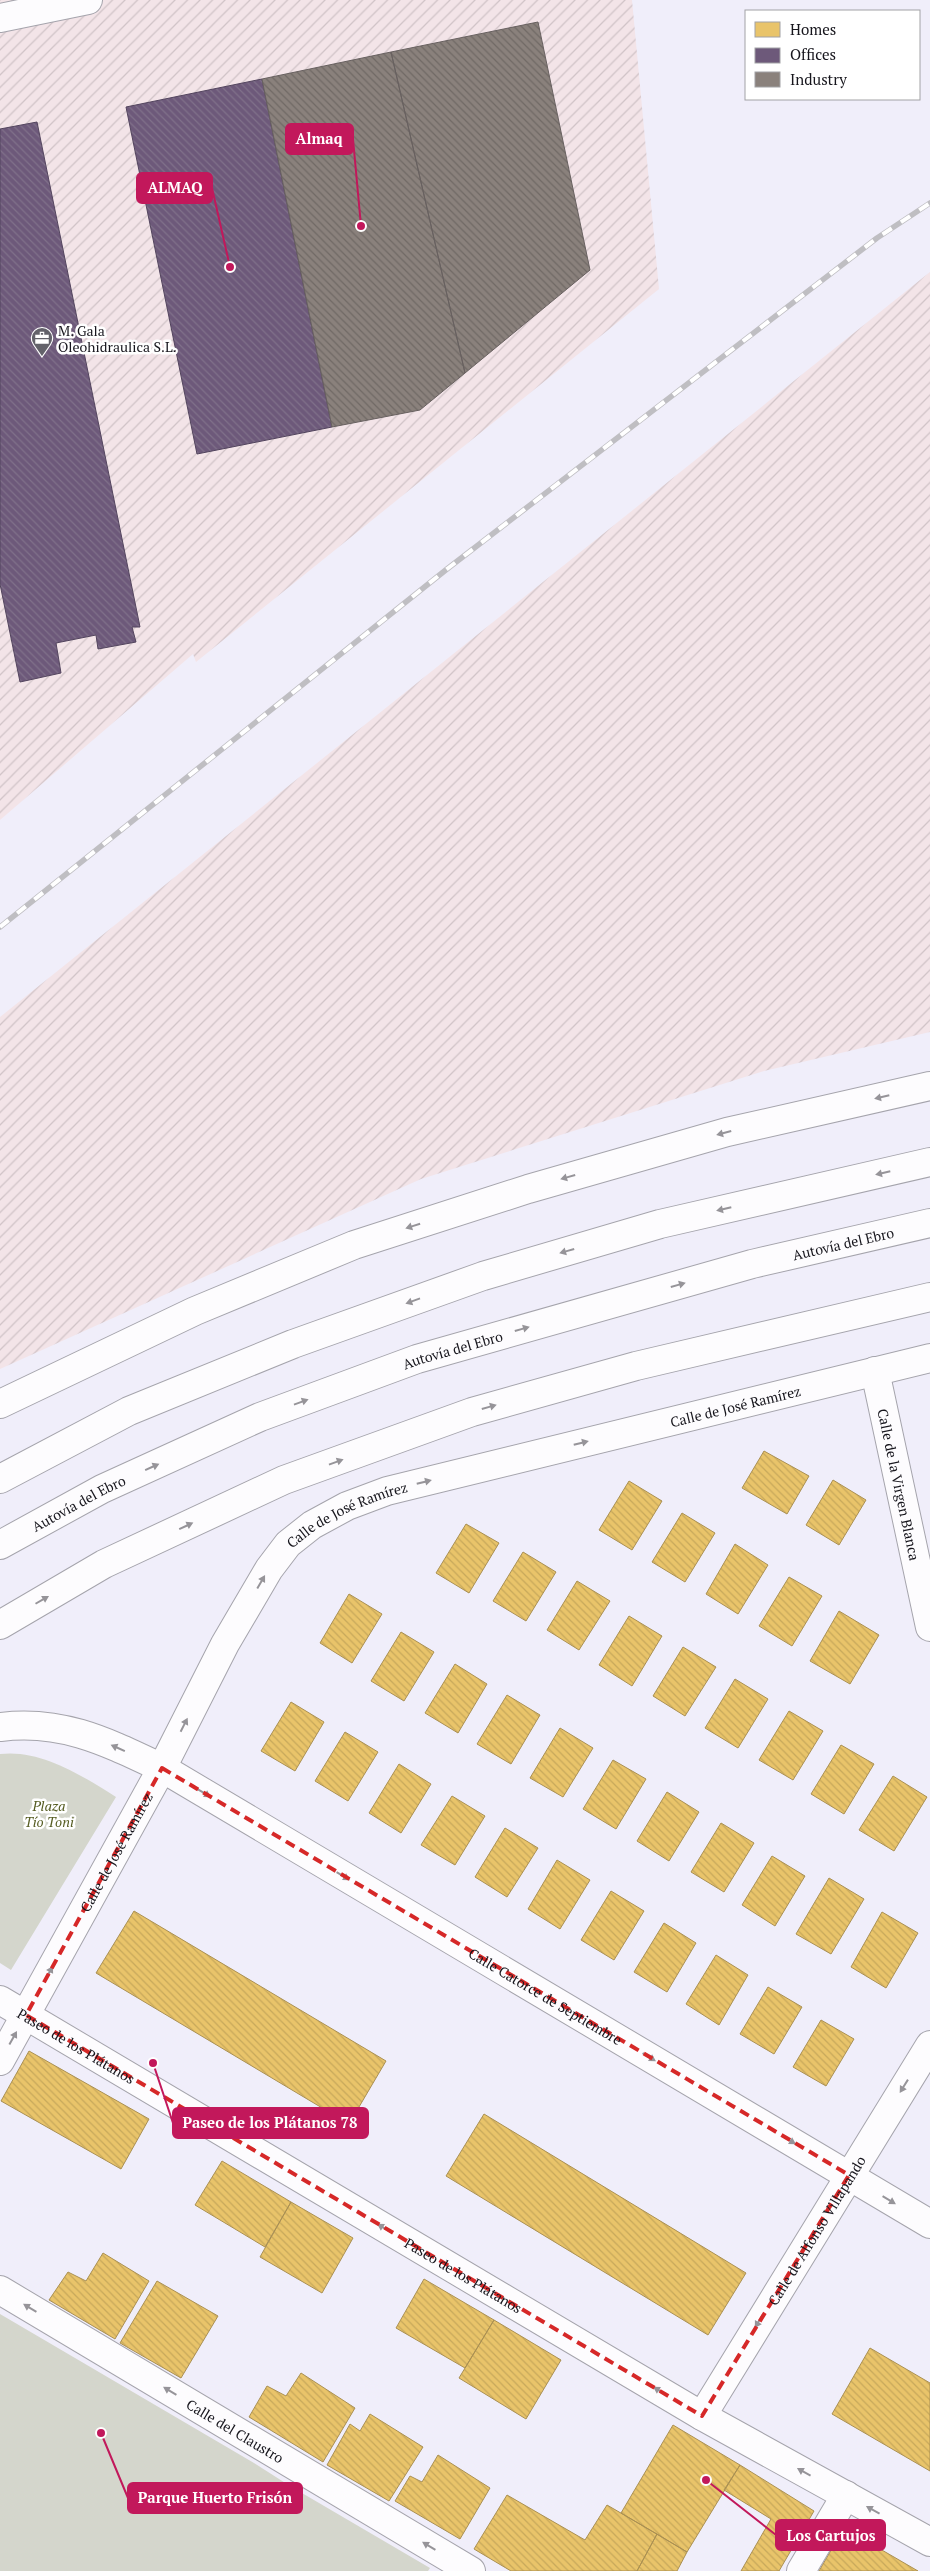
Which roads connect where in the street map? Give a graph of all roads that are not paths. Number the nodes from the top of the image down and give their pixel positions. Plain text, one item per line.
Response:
1 (88, 0) edge
2 (0, 18) edge
3 (930, 1086) edge
4 (930, 1162) edge
5 (930, 1223) edge
6 (930, 1298) edge
7 (930, 1358) edge
8 (874, 1371) junction
9 (0, 1404) edge
10 (0, 1479) edge
11 (0, 1545) edge
12 (0, 1624) edge
13 (930, 1627) edge
14 (0, 1727) edge
15 (162, 1768) junction
16 (0, 2000) edge
17 (26, 2015) junction
18 (930, 2045) edge
19 (0, 2061) edge
20 (849, 2175) junction
21 (930, 2224) edge
22 (0, 2290) edge
23 (702, 2416) junction
24 (846, 2495) junction
25 (930, 2542) edge
26 (471, 2571) edge
27 (801, 2571) edge

1 - 2 main road
3 -> 9 main road
4 -> 10 main road
11 -> 5 main road, Autovía del Ebro
12 -> 6 main road
7 - 8 main road, Calle de José Ramírez
8 - 13 main road, Calle de la Virgen Blanca
15 -> 8 main road, Calle de José Ramírez
15 -> 14 main road
17 -> 15 main road, Calle de José Ramírez
15 -> 20 main road, Calle Catorce de Septiembre
16 - 17 main road, Paseo de los Plátanos
19 -> 17 main road, Calle de José Ramírez
23 -> 17 main road, Paseo de los Plátanos
18 -> 20 main road, Calle de Alfonso Villapando
20 -> 21 main road, Calle Catorce de Septiembre
20 -> 23 main road, Calle de Alfonso Villapando
26 -> 22 main road, Calle del Claustro
24 -> 23 main road, Paseo de los Plátanos
25 -> 24 main road, Paseo de los Plátanos
24 - 27 main road

